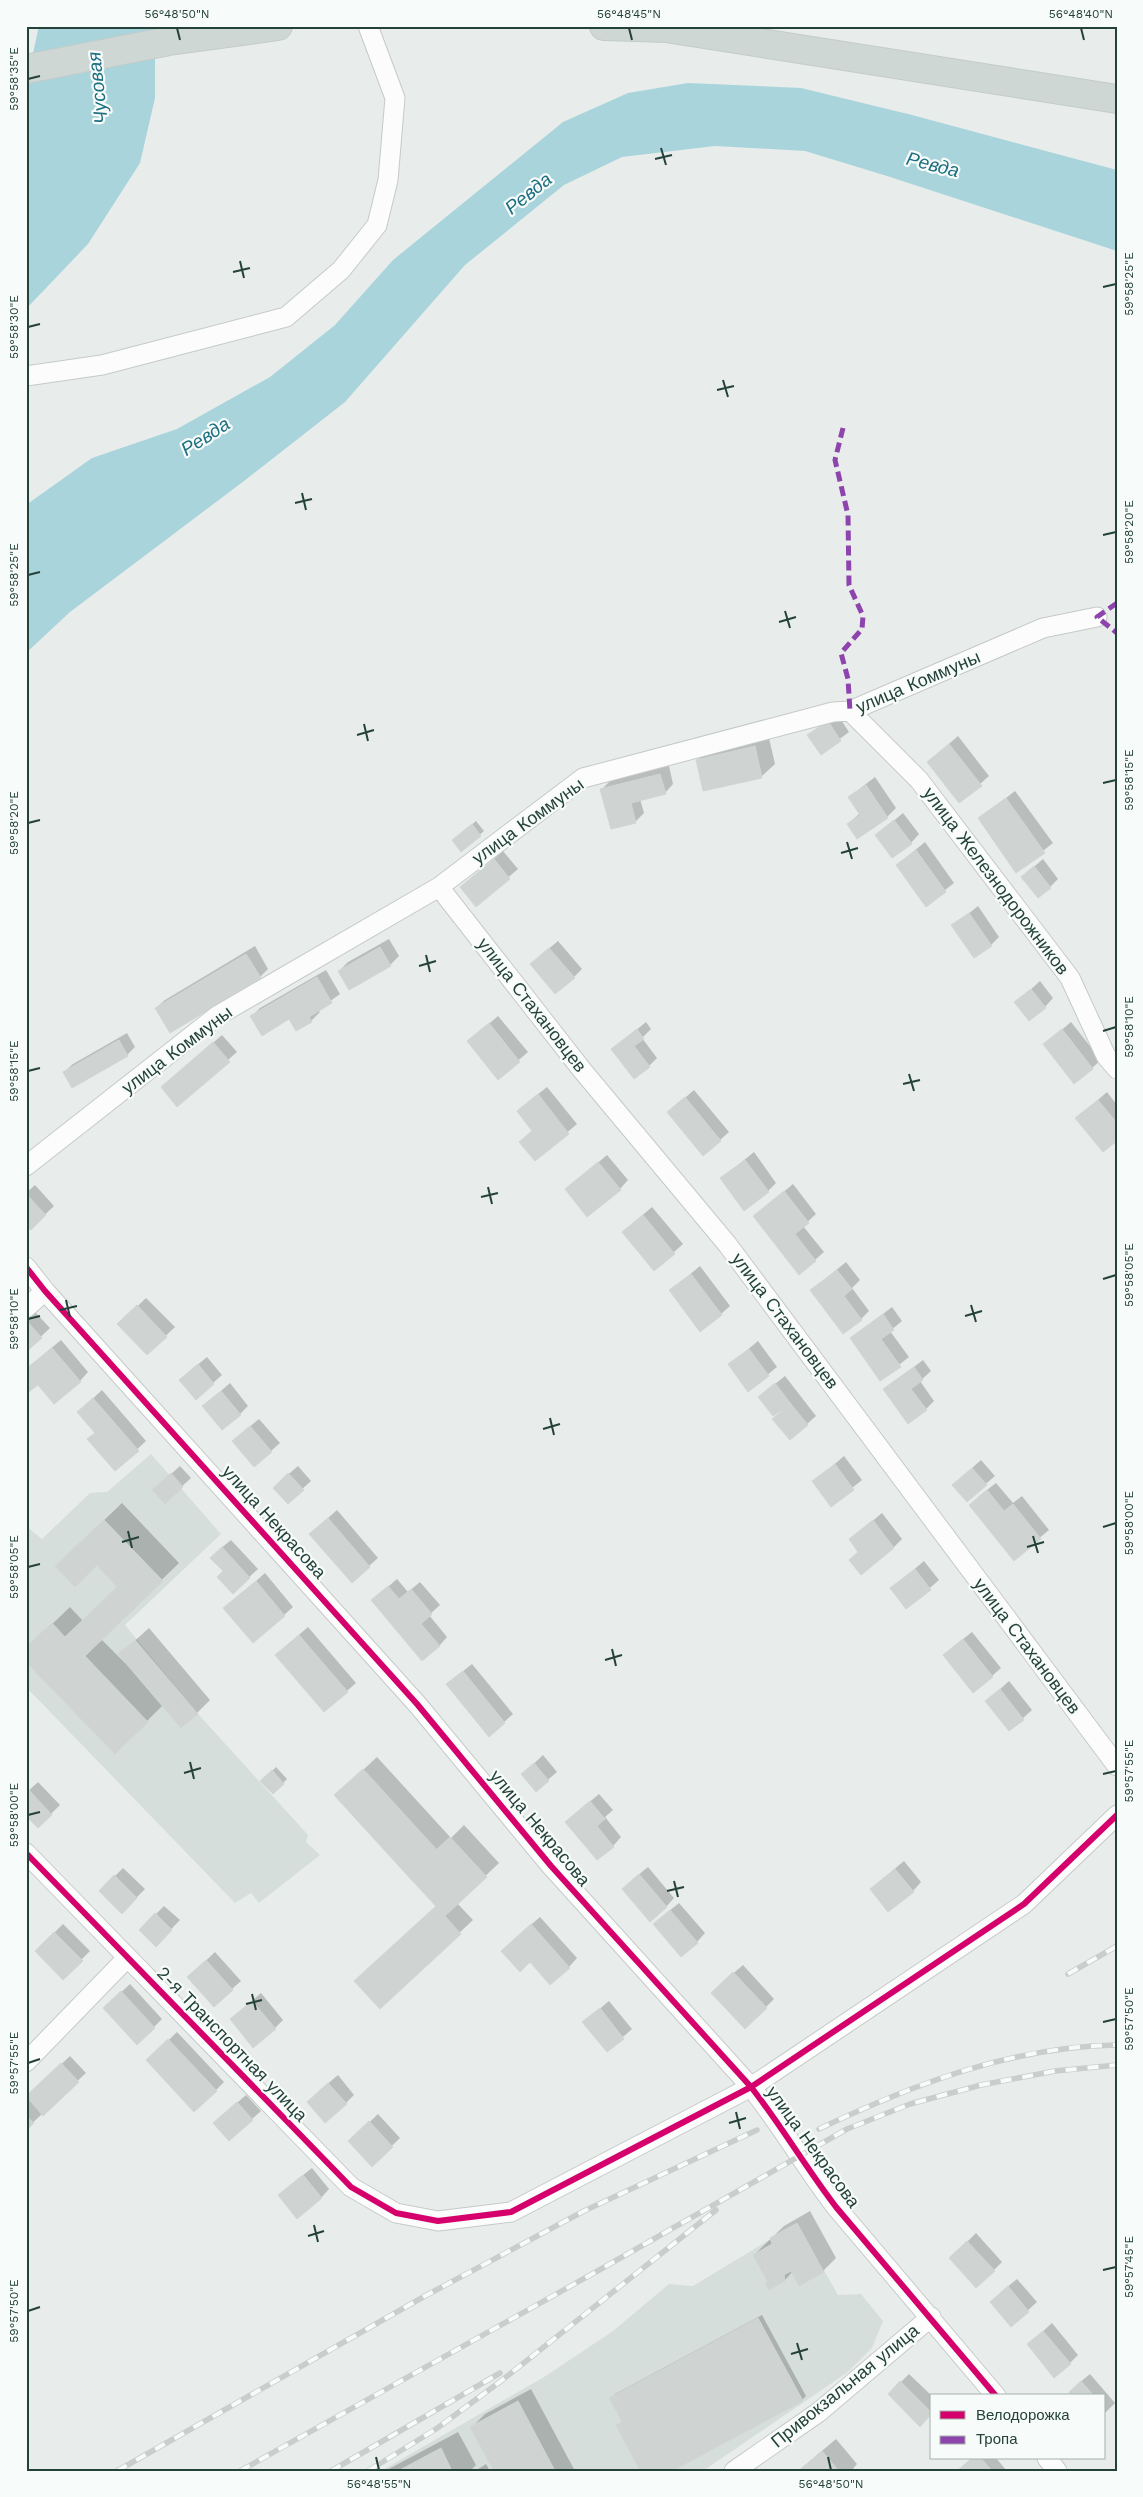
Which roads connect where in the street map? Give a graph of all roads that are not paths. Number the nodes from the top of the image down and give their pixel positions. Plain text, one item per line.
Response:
1 (368, 26) edge
2 (604, 26) edge
3 (266, 28) edge
4 (26, 69) edge
5 (1117, 99) edge
6 (26, 376) edge
7 (1097, 617) dead end
8 (850, 711) junction
9 (439, 887) junction
10 (1117, 1069) edge
11 (26, 1166) edge
12 (26, 1267) edge
13 (45, 1291) junction
14 (26, 1308) edge
15 (1117, 1766) edge
16 (1117, 1815) edge
17 (26, 1853) edge
18 (127, 1958) junction
19 (26, 2062) edge
20 (750, 2087) junction
21 (931, 2317) junction
22 (994, 2394) edge
23 (1049, 2460) edge
24 (734, 2471) edge
25 (1057, 2471) edge

1 - 6 street
2 - 5 main road
3 - 4 main road
7 - 8 street, улица Коммуны
8 - 9 street, улица Коммуны
8 - 10 street, улица Железнодорожников
9 - 11 street, улица Коммуны
9 - 15 street, улица Стахановцев
12 - 13 street
13 - 14 street
13 - 20 street, улица Некрасова
16 - 20 street, 2-я Транспортная улица
17 - 18 street, 2-я Транспортная улица
18 - 19 street
18 - 20 street, 2-я Транспортная улица
20 - 21 street, улица Некрасова
21 - 22 street, улица Некрасова
21 - 24 street, Привокзальная улица
23 - 25 street

